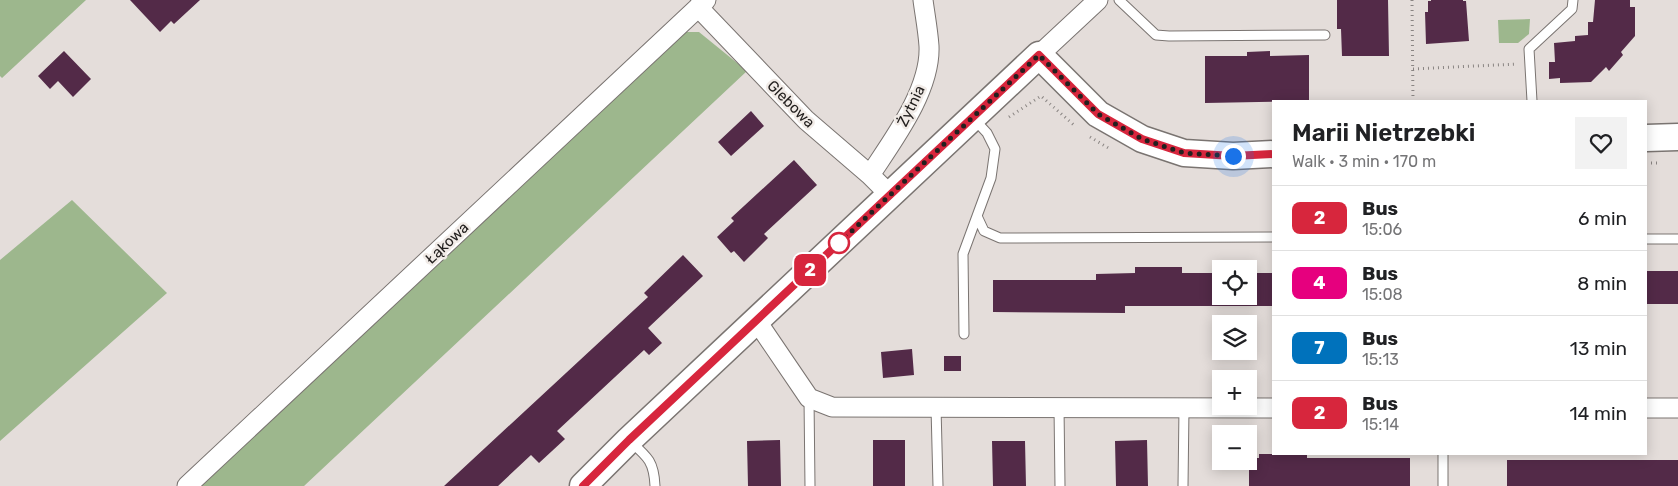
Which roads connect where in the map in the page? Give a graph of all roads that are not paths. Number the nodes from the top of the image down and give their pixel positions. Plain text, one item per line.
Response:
1 (923, 0) edge
2 (1098, 0) edge
3 (1119, 0) edge
4 (1573, 0) edge
5 (702, 4) edge
6 (1325, 35) dead end
7 (1039, 55) junction
8 (1532, 100) edge
9 (980, 127) junction
10 (1678, 137) edge
11 (1647, 138) edge
12 (1272, 154) edge
13 (870, 175) junction
14 (890, 195) junction
15 (977, 216) junction
16 (1272, 237) edge
17 (1647, 239) edge
18 (1678, 239) edge
19 (756, 320) junction
20 (964, 334) dead end
21 (809, 398) junction
22 (936, 407) junction
23 (1059, 407) junction
24 (1184, 408) junction
25 (1272, 408) edge
26 (1647, 408) edge
27 (1678, 408) edge
28 (629, 440) junction
29 (1443, 455) edge
30 (187, 486) edge
31 (583, 486) edge
32 (655, 486) edge
33 (810, 486) edge
34 (938, 486) edge
35 (1060, 486) edge
36 (1183, 486) edge
37 (1443, 486) edge

1 - 13 street, Żytnia
2 - 7 street
3 - 6 lane
4 - 8 lane
5 - 13 street, Glebowa
5 - 30 street, Łąkowa
7 - 9 street
7 - 12 street
9 - 14 street
9 - 15 lane
10 - 11 street
13 - 14 street, Glebowa
14 - 19 street
15 - 16 lane
15 - 20 lane
17 - 18 lane
19 - 21 street
19 - 28 street
21 - 22 street
21 - 33 lane
22 - 23 street
22 - 34 lane
23 - 24 street
23 - 35 lane
24 - 25 street
24 - 36 lane
26 - 27 street
28 - 31 street
28 - 32 lane
29 - 37 lane

